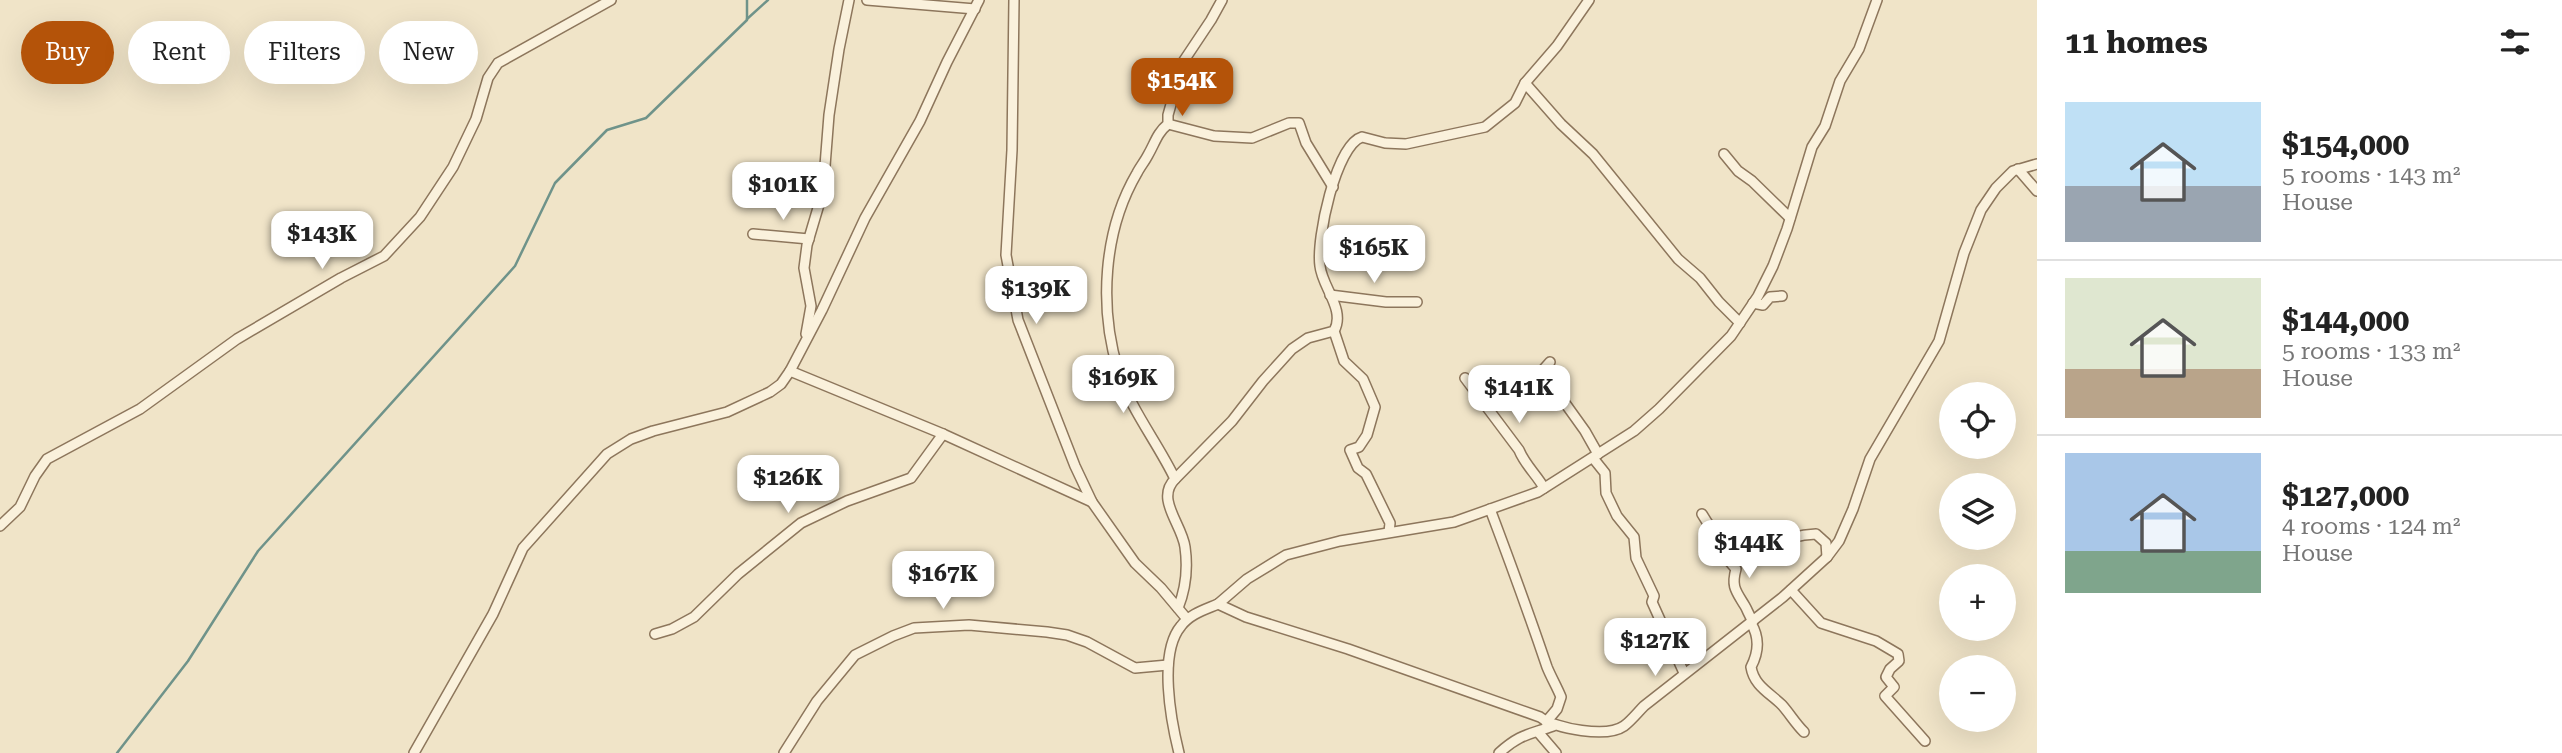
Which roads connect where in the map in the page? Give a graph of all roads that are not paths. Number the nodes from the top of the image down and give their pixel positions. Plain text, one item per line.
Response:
1 (611, 0) edge
2 (849, 0) edge
3 (867, 0) edge
4 (1014, 0) edge
5 (1222, 0) edge
6 (1589, 0) edge
7 (1877, 0) edge
8 (977, 4) edge
9 (1525, 83) junction
10 (1168, 124) junction
11 (1724, 154) dead end
12 (2037, 164) edge
13 (2018, 169) junction
14 (1333, 187) junction
15 (2037, 191) edge
16 (1790, 218) junction
17 (753, 234) dead end
18 (809, 239) junction
19 (1330, 295) junction
20 (1782, 296) dead end
21 (1416, 302) dead end
22 (1753, 303) junction
23 (1740, 323) junction
24 (1334, 331) junction
25 (1550, 362) dead end
26 (792, 368) junction
27 (1542, 371) junction
28 (1465, 378) dead end
29 (1520, 382) dead end
30 (943, 434) junction
31 (1595, 456) junction
32 (1175, 479) junction
33 (1544, 488) junction
34 (1092, 502) junction
35 (1490, 509) junction
36 (1702, 514) dead end
37 (0, 526) edge
38 (1389, 532) junction
39 (1732, 548) junction
40 (1827, 557) junction
41 (1791, 590) junction
42 (1218, 604) junction
43 (1178, 608) junction
44 (1187, 619) junction
45 (1752, 622) junction
46 (655, 634) dead end
47 (1168, 665) junction
48 (1684, 673) junction
49 (1550, 724) junction
50 (1538, 732) junction
51 (1804, 732) dead end
52 (1925, 741) dead end
53 (414, 753) edge
54 (784, 753) edge
55 (1179, 753) edge
56 (1499, 753) edge
57 (1556, 753) edge

1 - 37 street
2 - 18 street
3 - 8 street
4 - 34 street
5 - 10 street
6 - 9 street
7 - 16 street
8 - 26 street
9 - 14 street
9 - 23 street
10 - 14 street
10 - 32 street
11 - 16 street
12 - 13 street
13 - 15 street
13 - 40 street
14 - 19 street
16 - 22 street
17 - 18 street
18 - 26 street
19 - 21 street
19 - 24 street
20 - 22 street
22 - 23 street
23 - 31 street
24 - 32 street
24 - 38 street
25 - 27 street
26 - 30 street
26 - 53 street
27 - 29 street
27 - 31 street
28 - 33 street
30 - 34 street
30 - 46 street
31 - 33 street
31 - 48 street
32 - 43 street
33 - 35 street
34 - 43 street
35 - 38 street
35 - 49 street
36 - 39 street
38 - 42 street
39 - 40 street
39 - 45 street
40 - 41 street
41 - 45 street
41 - 52 street
42 - 44 street
42 - 49 street
43 - 44 street
44 - 47 street
45 - 48 street
45 - 51 street
47 - 54 street
47 - 55 street
48 - 49 street
49 - 50 street
50 - 56 street
50 - 57 street

